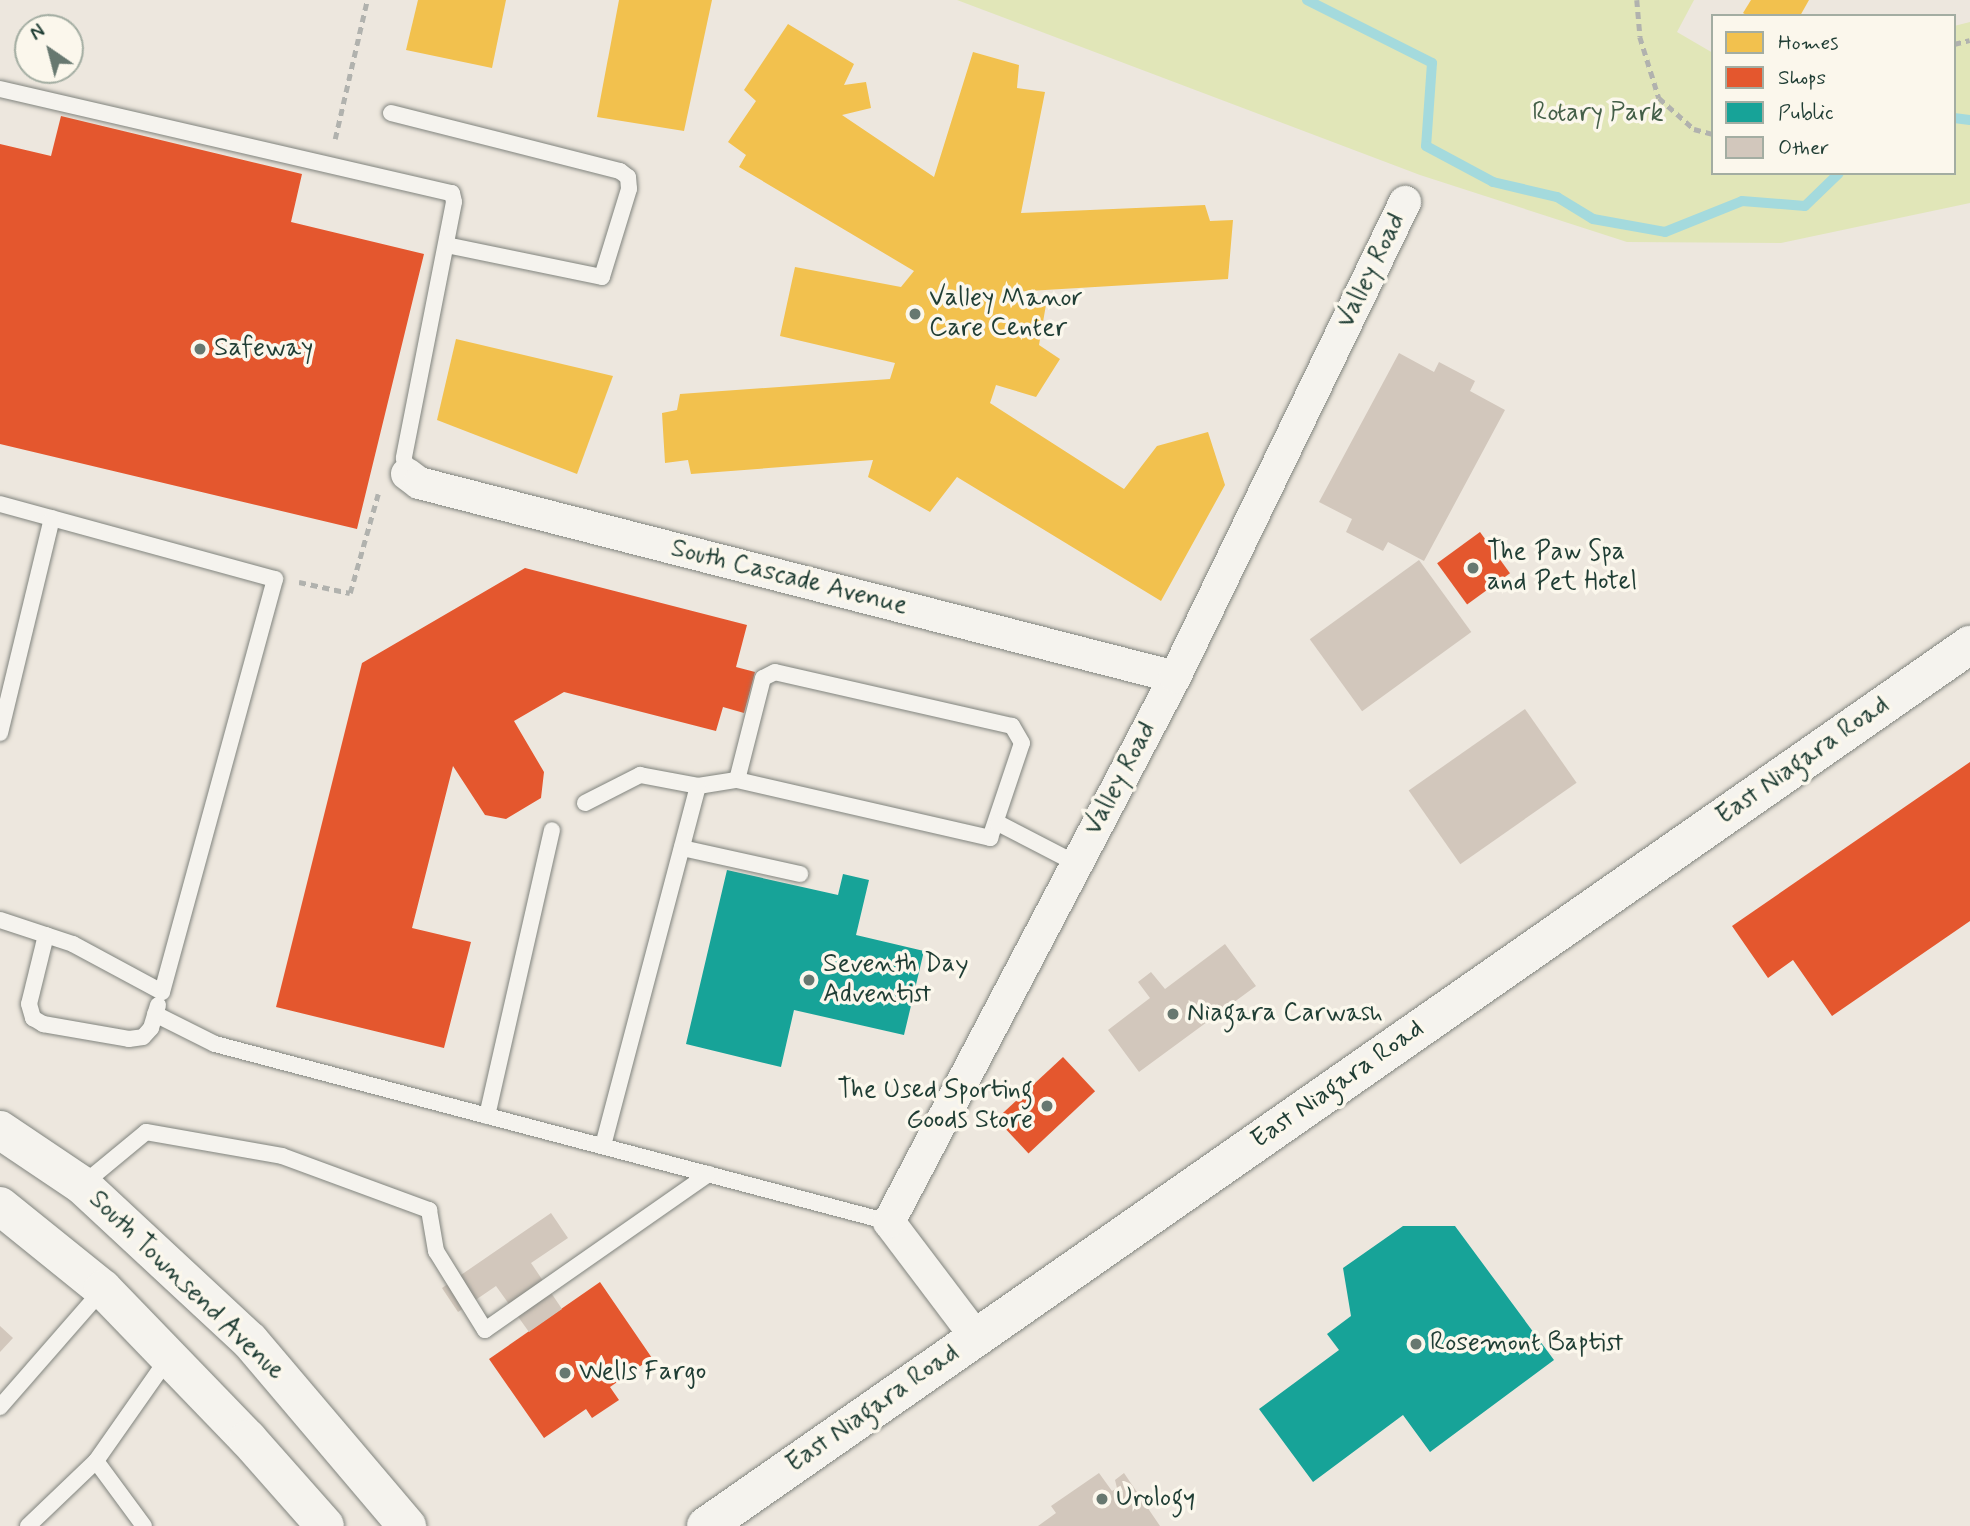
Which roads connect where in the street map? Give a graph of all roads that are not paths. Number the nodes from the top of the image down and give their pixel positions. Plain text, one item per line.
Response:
1 (0, 89) edge
2 (391, 113) dead end
3 (1405, 202) dead end
4 (446, 245) junction
5 (393, 480) joint
6 (0, 504) edge
7 (52, 518) junction
8 (1970, 645) edge
9 (1175, 677) junction
10 (0, 733) edge
11 (737, 780) junction
12 (698, 786) junction
13 (585, 803) dead end
14 (998, 822) junction
15 (552, 830) dead end
16 (682, 848) junction
17 (1077, 863) junction
18 (800, 874) dead end
19 (0, 920) edge
20 (46, 935) junction
21 (162, 992) junction
22 (155, 1014) junction
23 (487, 1116) junction
24 (0, 1130) edge
25 (603, 1146) junction
26 (709, 1174) junction
27 (82, 1185) junction
28 (0, 1206) edge
29 (889, 1222) junction
30 (103, 1289) junction
31 (976, 1337) junction
32 (170, 1356) junction
33 (0, 1407) edge
34 (96, 1461) junction
35 (315, 1523) edge
36 (28, 1526) edge
37 (144, 1526) edge
38 (407, 1526) edge
39 (706, 1526) edge

1 - 4 lane
2 - 4 lane
3 - 9 street, Valley Road
4 - 5 lane
5 - 9 street, South Cascade Avenue
6 - 7 lane
7 - 10 lane
7 - 21 lane
8 - 31 main road, East Niagara Road
9 - 17 street, Valley Road
11 - 12 lane
11 - 14 lane
11 - 14 lane
12 - 13 lane
12 - 16 lane
14 - 17 lane
15 - 23 lane
16 - 18 lane
16 - 25 lane
17 - 29 street, Valley Road
19 - 20 lane
20 - 21 lane
20 - 22 lane
21 - 22 lane
22 - 23 lane
23 - 25 lane
24 - 27 main road, South Townsend Avenue
25 - 26 lane
26 - 27 lane
26 - 29 lane
27 - 38 main road, South Townsend Avenue
28 - 30 main road
29 - 31 street
30 - 32 main road
30 - 33 lane
31 - 39 main road, East Niagara Road
32 - 34 lane
32 - 35 main road
34 - 36 lane
34 - 37 lane

